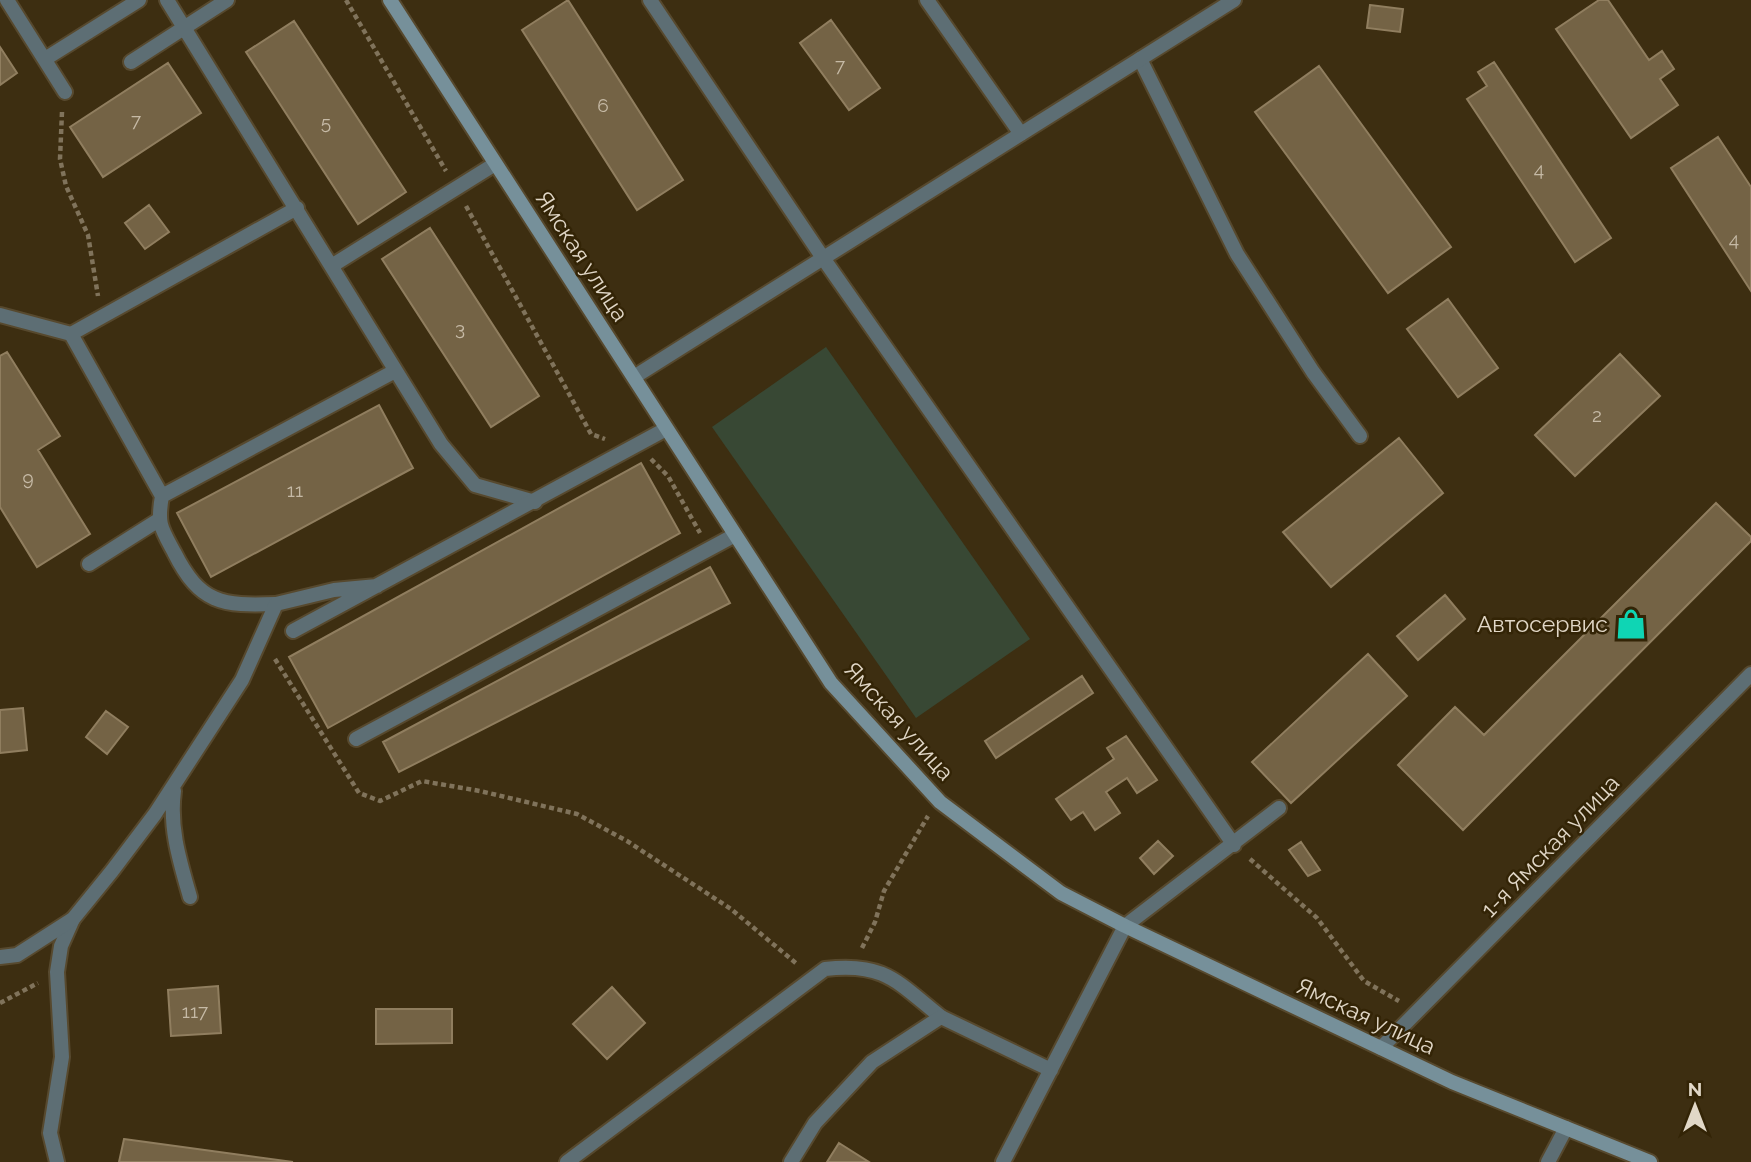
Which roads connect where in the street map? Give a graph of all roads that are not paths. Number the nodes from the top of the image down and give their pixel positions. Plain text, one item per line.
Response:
1 (7, 0) edge
2 (139, 0) edge
3 (167, 0) edge
4 (228, 0) edge
5 (390, 0) edge
6 (650, 0) edge
7 (927, 0) edge
8 (1234, 0) edge
9 (185, 28) junction
10 (45, 59) junction
11 (1140, 59) junction
12 (131, 62) dead end
13 (65, 92) road end
14 (1021, 134) junction
15 (495, 164) junction
16 (297, 208) junction
17 (823, 258) junction
18 (332, 265) junction
19 (0, 315) edge
20 (71, 334) junction
21 (395, 371) junction
22 (634, 377) junction
23 (666, 429) junction
24 (1360, 436) dead end
25 (162, 496) junction
26 (535, 502) junction
27 (157, 521) junction
28 (735, 534) junction
29 (89, 564) dead end
30 (377, 586) junction
31 (276, 604) junction
32 (293, 631) dead end
33 (1751, 674) edge
34 (356, 739) dead end
35 (174, 786) junction
36 (1279, 808) dead end
37 (1234, 845) junction
38 (190, 897) dead end
39 (73, 919) junction
40 (1125, 926) junction
41 (0, 957) edge
42 (941, 1017) junction
43 (1381, 1048) junction
44 (1051, 1070) junction
45 (1566, 1128) junction
46 (57, 1162) edge
47 (566, 1162) edge
48 (792, 1162) edge
49 (1003, 1162) edge
50 (1548, 1162) edge
51 (1650, 1162) edge

1 - 10 street
2 - 10 street
3 - 9 street
4 - 9 street
5 - 15 street, Ямская улица
6 - 17 street
7 - 14 street
8 - 11 street
9 - 12 street
9 - 16 street
10 - 13 street
11 - 14 street
11 - 24 street
14 - 17 street
15 - 18 street
15 - 22 street, Ямская улица
16 - 18 street
16 - 20 street
17 - 22 street
17 - 37 street
18 - 21 street
19 - 20 street
20 - 25 street
21 - 25 street
21 - 26 street
22 - 23 street, Ямская улица
23 - 26 street
23 - 28 street, Ямская улица
25 - 27 street
26 - 30 street
27 - 29 street
27 - 31 street
28 - 34 street
28 - 40 street, Ямская улица
30 - 31 street
30 - 32 street
31 - 35 street
33 - 43 street, 1-я Ямская улица
35 - 38 street
35 - 39 street
36 - 37 street
37 - 40 street
39 - 41 street
39 - 46 street
40 - 43 street, Ямская улица
40 - 44 street
42 - 44 street
42 - 47 street
42 - 48 street
43 - 45 street, Ямская улица
44 - 49 street
45 - 50 street
45 - 51 street, Ямская улица

